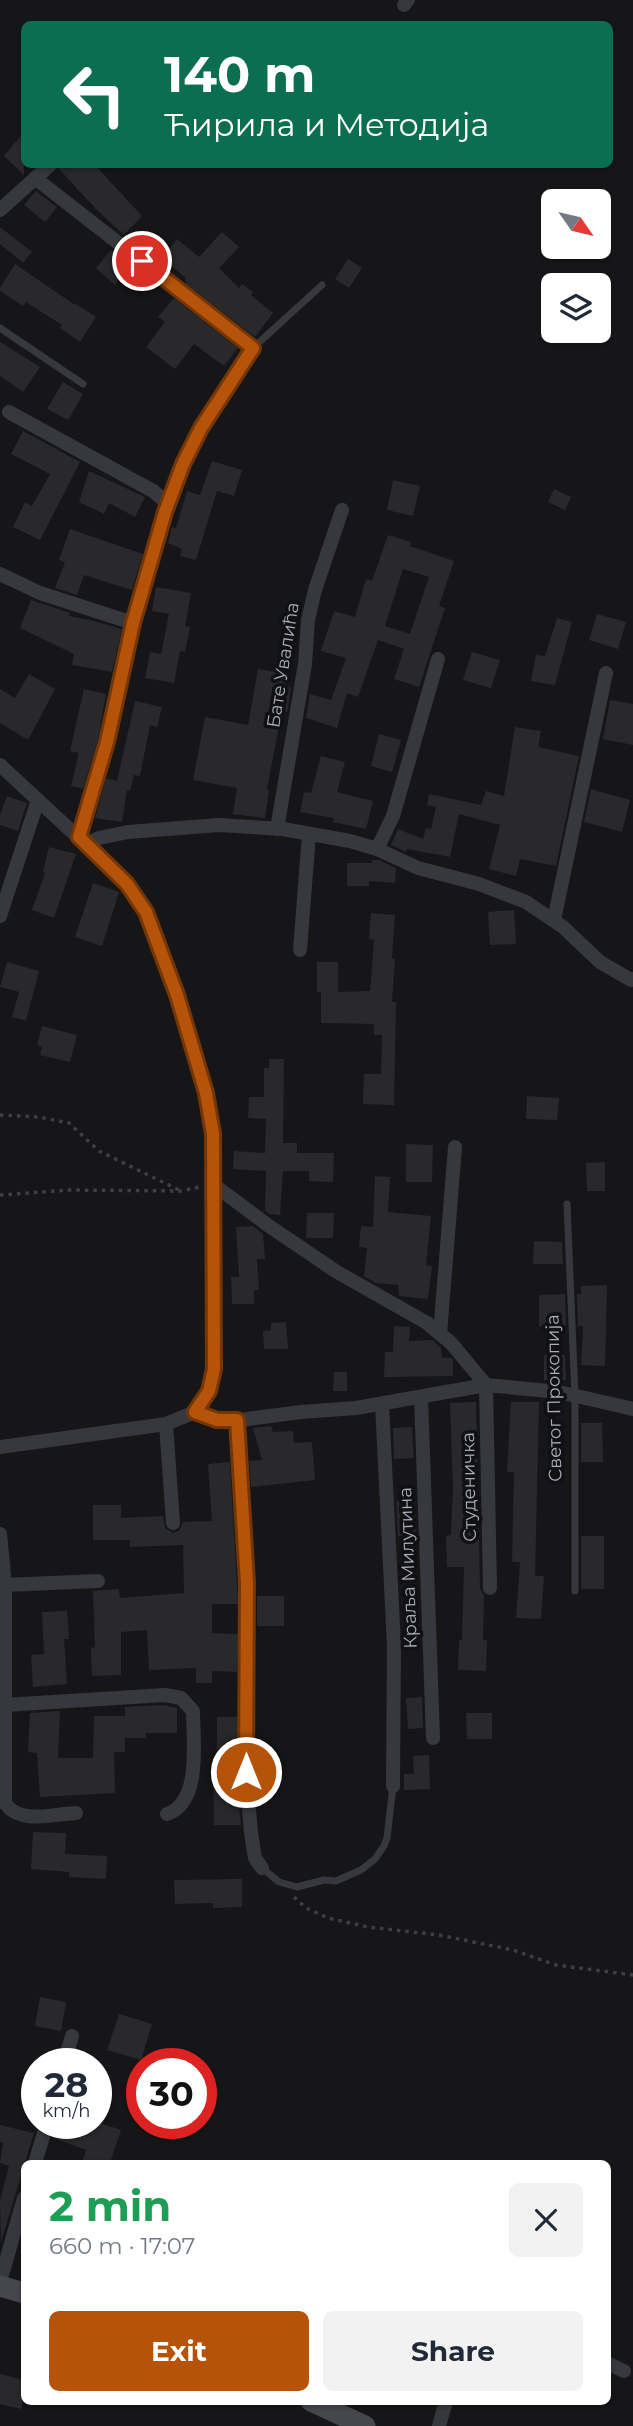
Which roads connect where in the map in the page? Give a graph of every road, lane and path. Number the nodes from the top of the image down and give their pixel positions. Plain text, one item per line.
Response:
1 (46, 168) edge
2 (35, 178) junction
3 (0, 210) edge
4 (322, 285) dead end
5 (0, 328) edge
6 (253, 348) junction
7 (83, 384) dead end
8 (9, 412) dead end
9 (342, 510) dead end
10 (165, 512) junction
11 (0, 574) edge
12 (133, 623) junction
13 (438, 659) dead end
14 (606, 673) dead end
15 (0, 765) edge
16 (38, 800) junction
17 (277, 829) junction
18 (309, 834) junction
19 (83, 840) junction
20 (377, 849) junction
21 (0, 916) edge
22 (554, 920) junction
23 (300, 950) dead end
24 (632, 981) edge
25 (0, 1115) edge
26 (454, 1147) dead end
27 (214, 1185) junction
28 (181, 1191) junction
29 (0, 1195) edge
30 (567, 1204) dead end
31 (440, 1334) junction
32 (486, 1385) junction
33 (575, 1396) junction
34 (421, 1397) junction
35 (382, 1404) junction
36 (633, 1409) edge
37 (195, 1412) junction
38 (237, 1420) junction
39 (166, 1424) junction
40 (0, 1447) edge
41 (173, 1523) dead end
42 (0, 1534) edge
43 (98, 1581) dead end
44 (5, 1585) junction
45 (490, 1588) dead end
46 (575, 1591) dead end
47 (5, 1704) junction
48 (433, 1738) dead end
49 (393, 1786) joint
50 (76, 1813) dead end
51 (167, 1814) dead end
52 (262, 1868) joint
53 (289, 1886) junction
54 (633, 1975) edge
55 (72, 2036) dead end
56 (68, 2048) edge
57 (42, 2139) edge
58 (36, 2160) edge
59 (21, 2209) edge
60 (0, 2284) edge
61 (21, 2292) edge
62 (611, 2364) edge
63 (624, 2371) dead end
64 (319, 2405) edge
65 (445, 2405) edge
66 (361, 2425) edge
67 (439, 2426) edge

1 - 2 street
2 - 3 street
2 - 6 street
4 - 6 lane
5 - 7 lane
6 - 10 street
8 - 10 street
9 - 17 street, Бате Увалића
10 - 12 street
11 - 12 street
12 - 19 street
13 - 20 street
14 - 22 street
15 - 16 street
16 - 19 street
16 - 21 street
17 - 18 street
17 - 19 street
18 - 20 street
18 - 23 street
19 - 27 street
20 - 22 street
22 - 24 street
25 - 28 path
26 - 31 street
27 - 28 path
27 - 31 street
27 - 37 street
28 - 29 path
30 - 33 lane, Светог Прокопија
31 - 32 street
32 - 33 street
32 - 34 street
32 - 45 street, Студеничка
33 - 36 street
33 - 46 lane, Светог Прокопија
34 - 35 street
34 - 48 street, Краља Милутина
35 - 38 street
35 - 49 street
37 - 38 street
37 - 39 street
38 - 52 street
39 - 40 street
39 - 41 street
42 - 44 street
43 - 44 street
44 - 47 street
47 - 50 street
47 - 51 street
49 - 53 lane
52 - 53 lane
53 - 54 path
55 - 56 street
57 - 58 street
59 - 60 street
60 - 61 main road
62 - 63 street
64 - 66 main road
65 - 67 street

